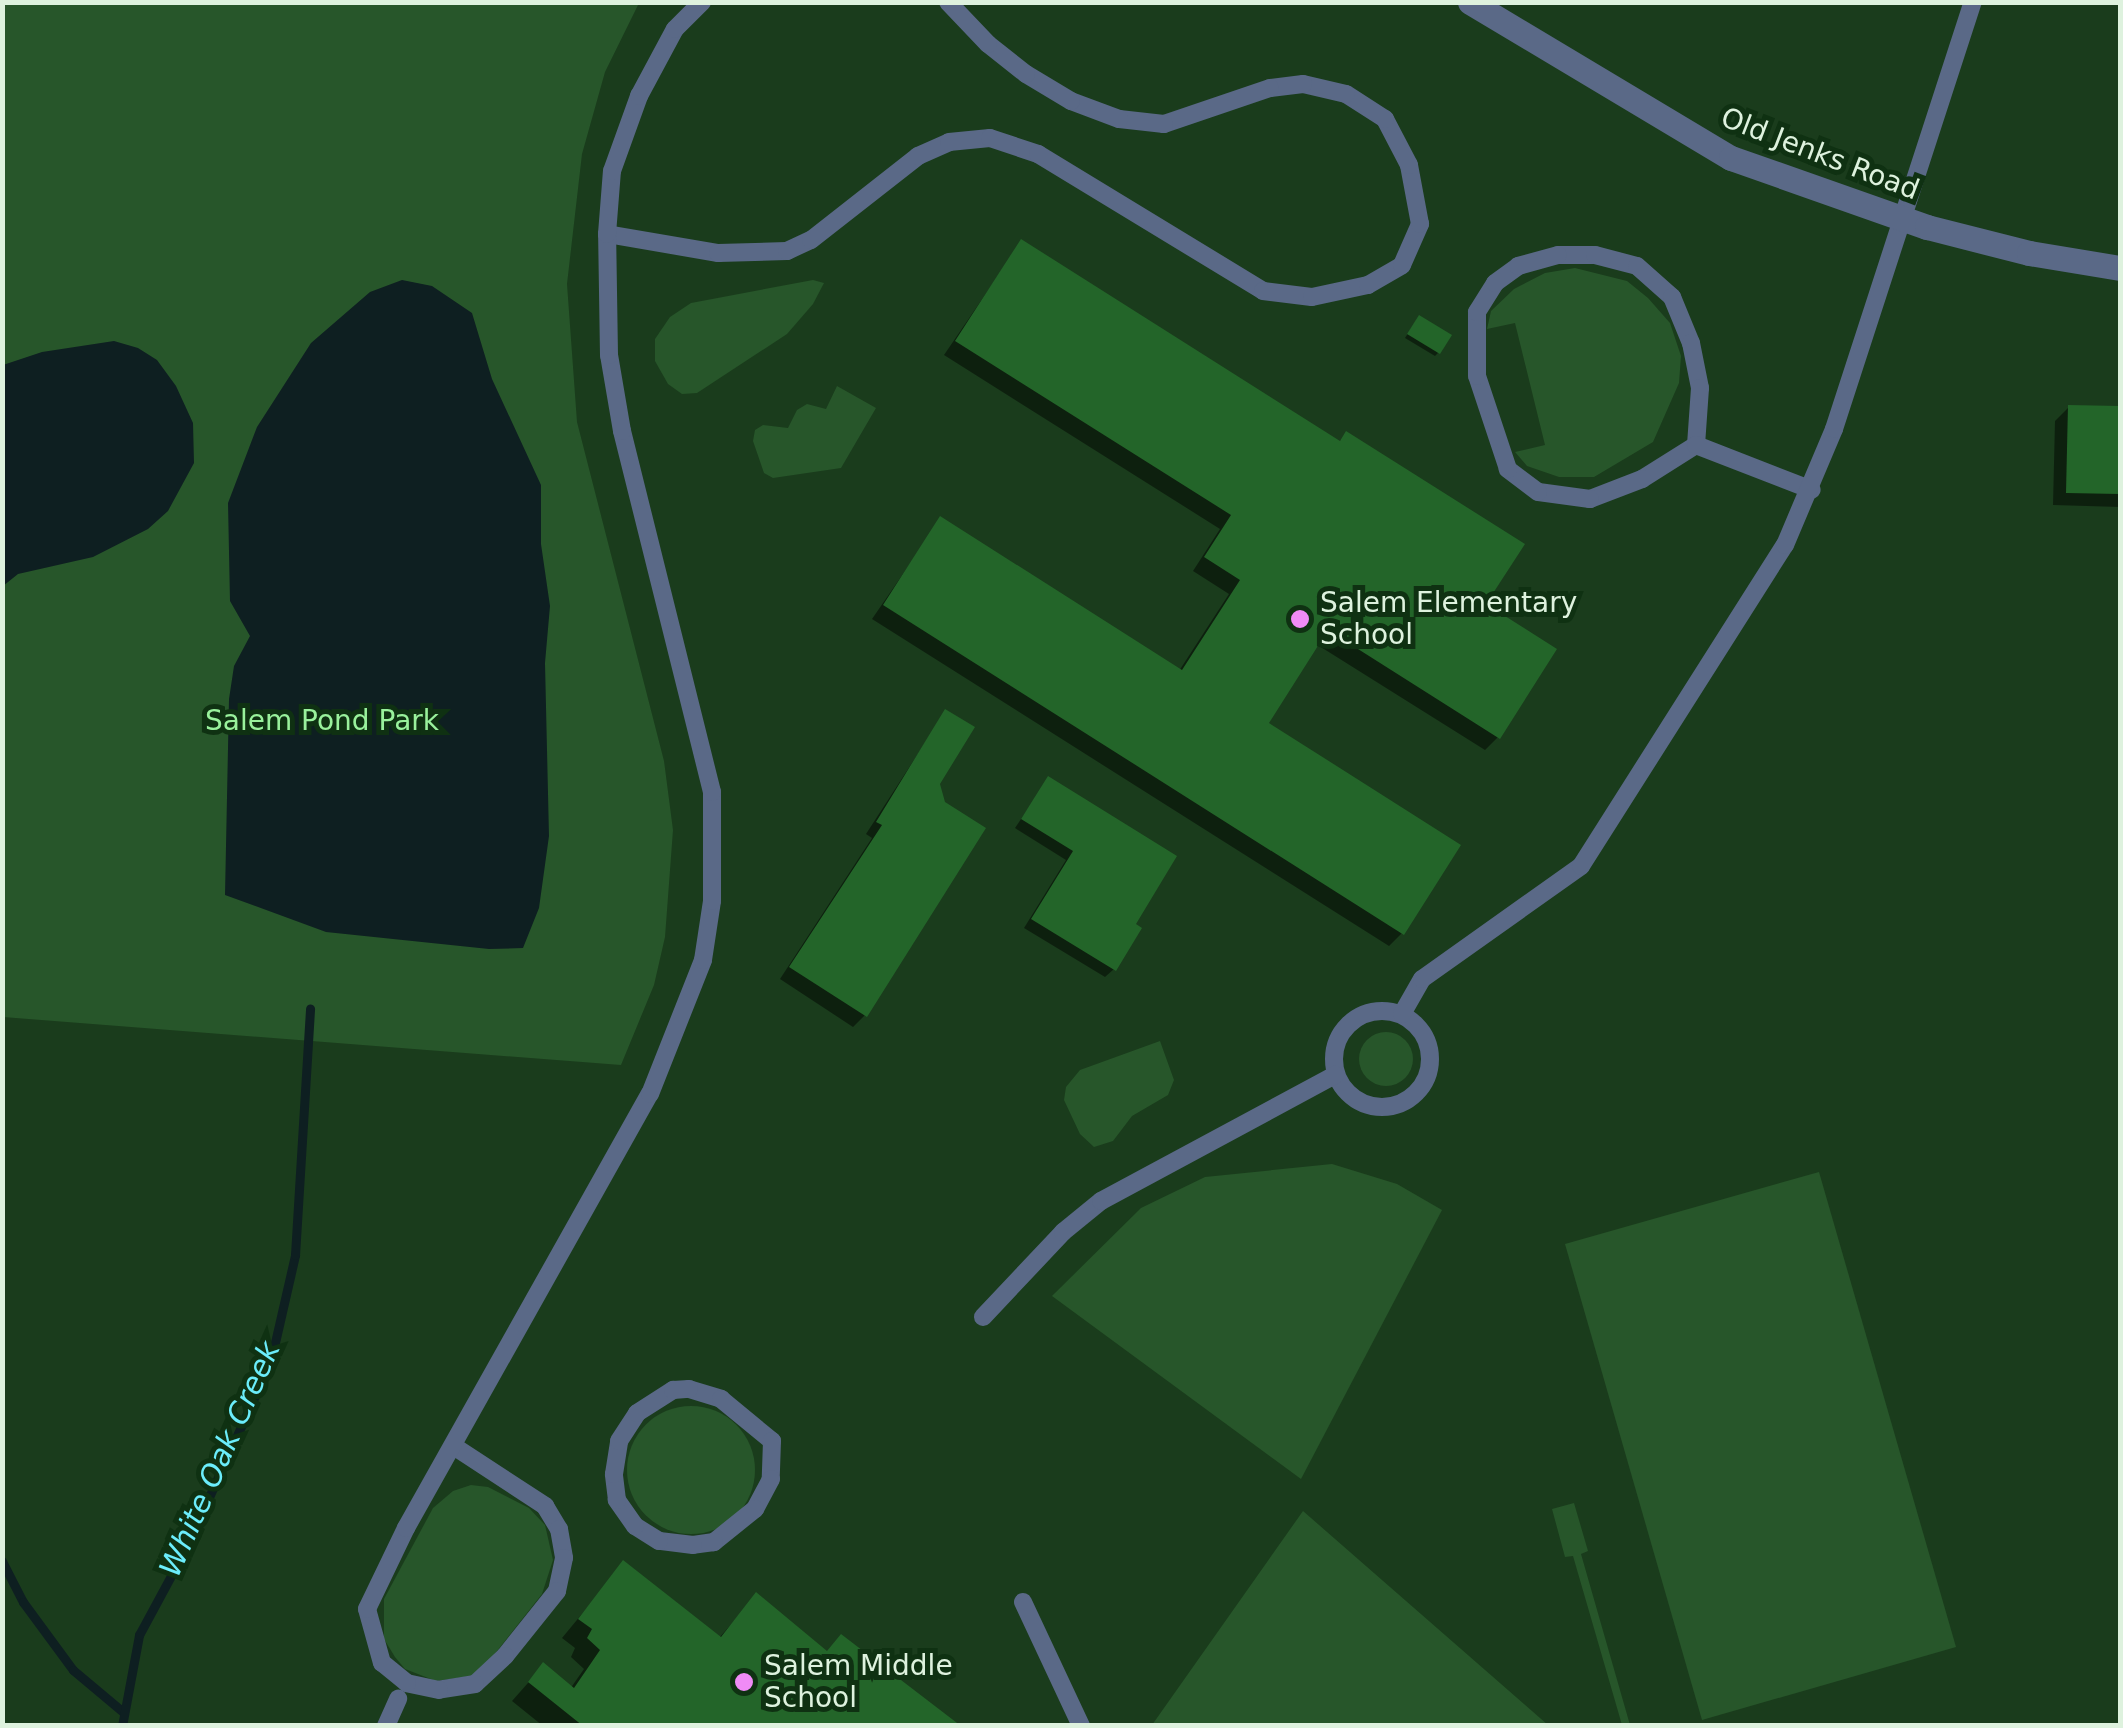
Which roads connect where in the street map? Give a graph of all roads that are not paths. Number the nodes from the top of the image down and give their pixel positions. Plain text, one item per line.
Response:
1 (702, 2) edge
2 (948, 2) edge
3 (1470, 2) edge
4 (1973, 2) edge
5 (1900, 218) junction
6 (606, 234) junction
7 (2120, 268) edge
8 (1696, 445) junction
9 (1812, 490) junction
10 (1402, 1014) junction
11 (1336, 1074) junction
12 (983, 1317) dead end
13 (772, 1442) joint
14 (455, 1447) junction
15 (1023, 1602) dead end
16 (398, 1699) dead end
17 (386, 1726) edge
18 (1081, 1726) edge

1 - 6 lane
2 - 6 lane
3 - 5 street, Old Jenks Road
4 - 5 lane
5 - 7 street, Old Jenks Road
5 - 9 lane
6 - 14 lane
8 - 8 lane
8 - 9 lane
9 - 10 lane
10 - 11 lane
10 - 11 lane
11 - 12 lane
13 - 13 lane
14 - 14 lane
15 - 18 lane
16 - 17 lane

